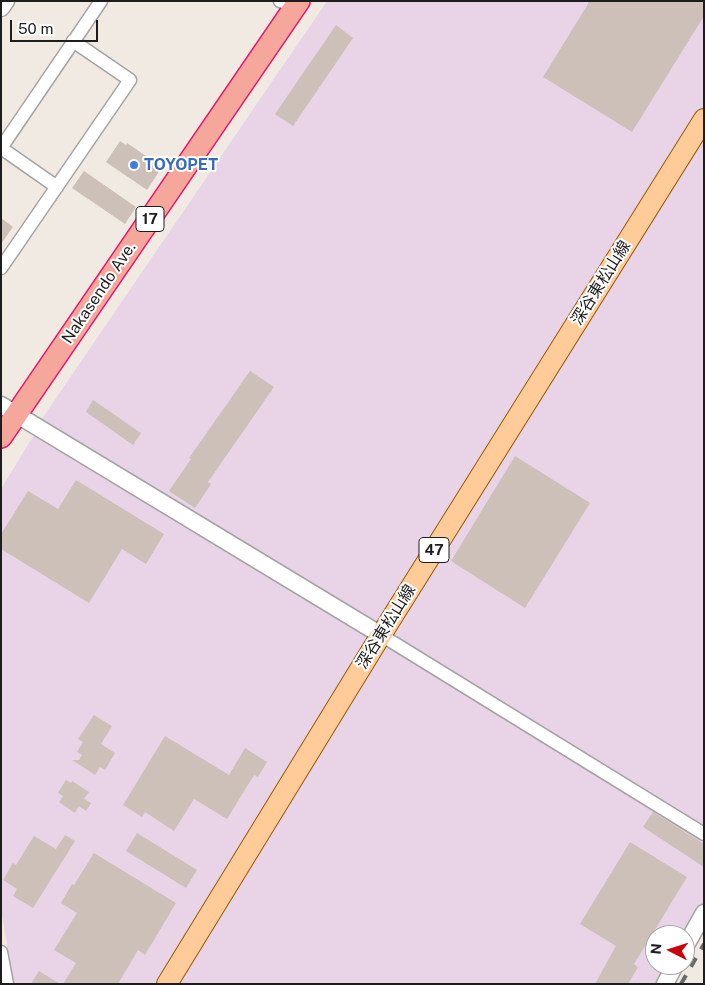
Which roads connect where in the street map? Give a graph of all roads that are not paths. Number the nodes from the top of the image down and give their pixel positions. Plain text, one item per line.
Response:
1 (6, 1) edge
2 (101, 1) edge
3 (291, 3) edge
4 (1, 8) edge
5 (73, 42) junction
6 (704, 119) edge
7 (1, 148) edge
8 (57, 186) junction
9 (1, 268) edge
10 (9, 410) edge
11 (1, 437) edge
12 (381, 635) junction
13 (704, 834) edge
14 (704, 912) edge
15 (695, 929) edge
16 (1, 952) edge
17 (7, 984) edge
18 (167, 984) edge

1 - 4 street
2 - 5 street
3 - 10 highway, Nakasendo Ave. / 17
5 - 7 street
5 - 8 street
6 - 12 main road, 深谷東松山線 / 47
7 - 8 street
8 - 9 street
10 - 11 highway, Nakasendo Ave. / 17
10 - 12 street
12 - 13 street
12 - 18 main road, 深谷東松山線 / 47
14 - 15 street
16 - 17 street

